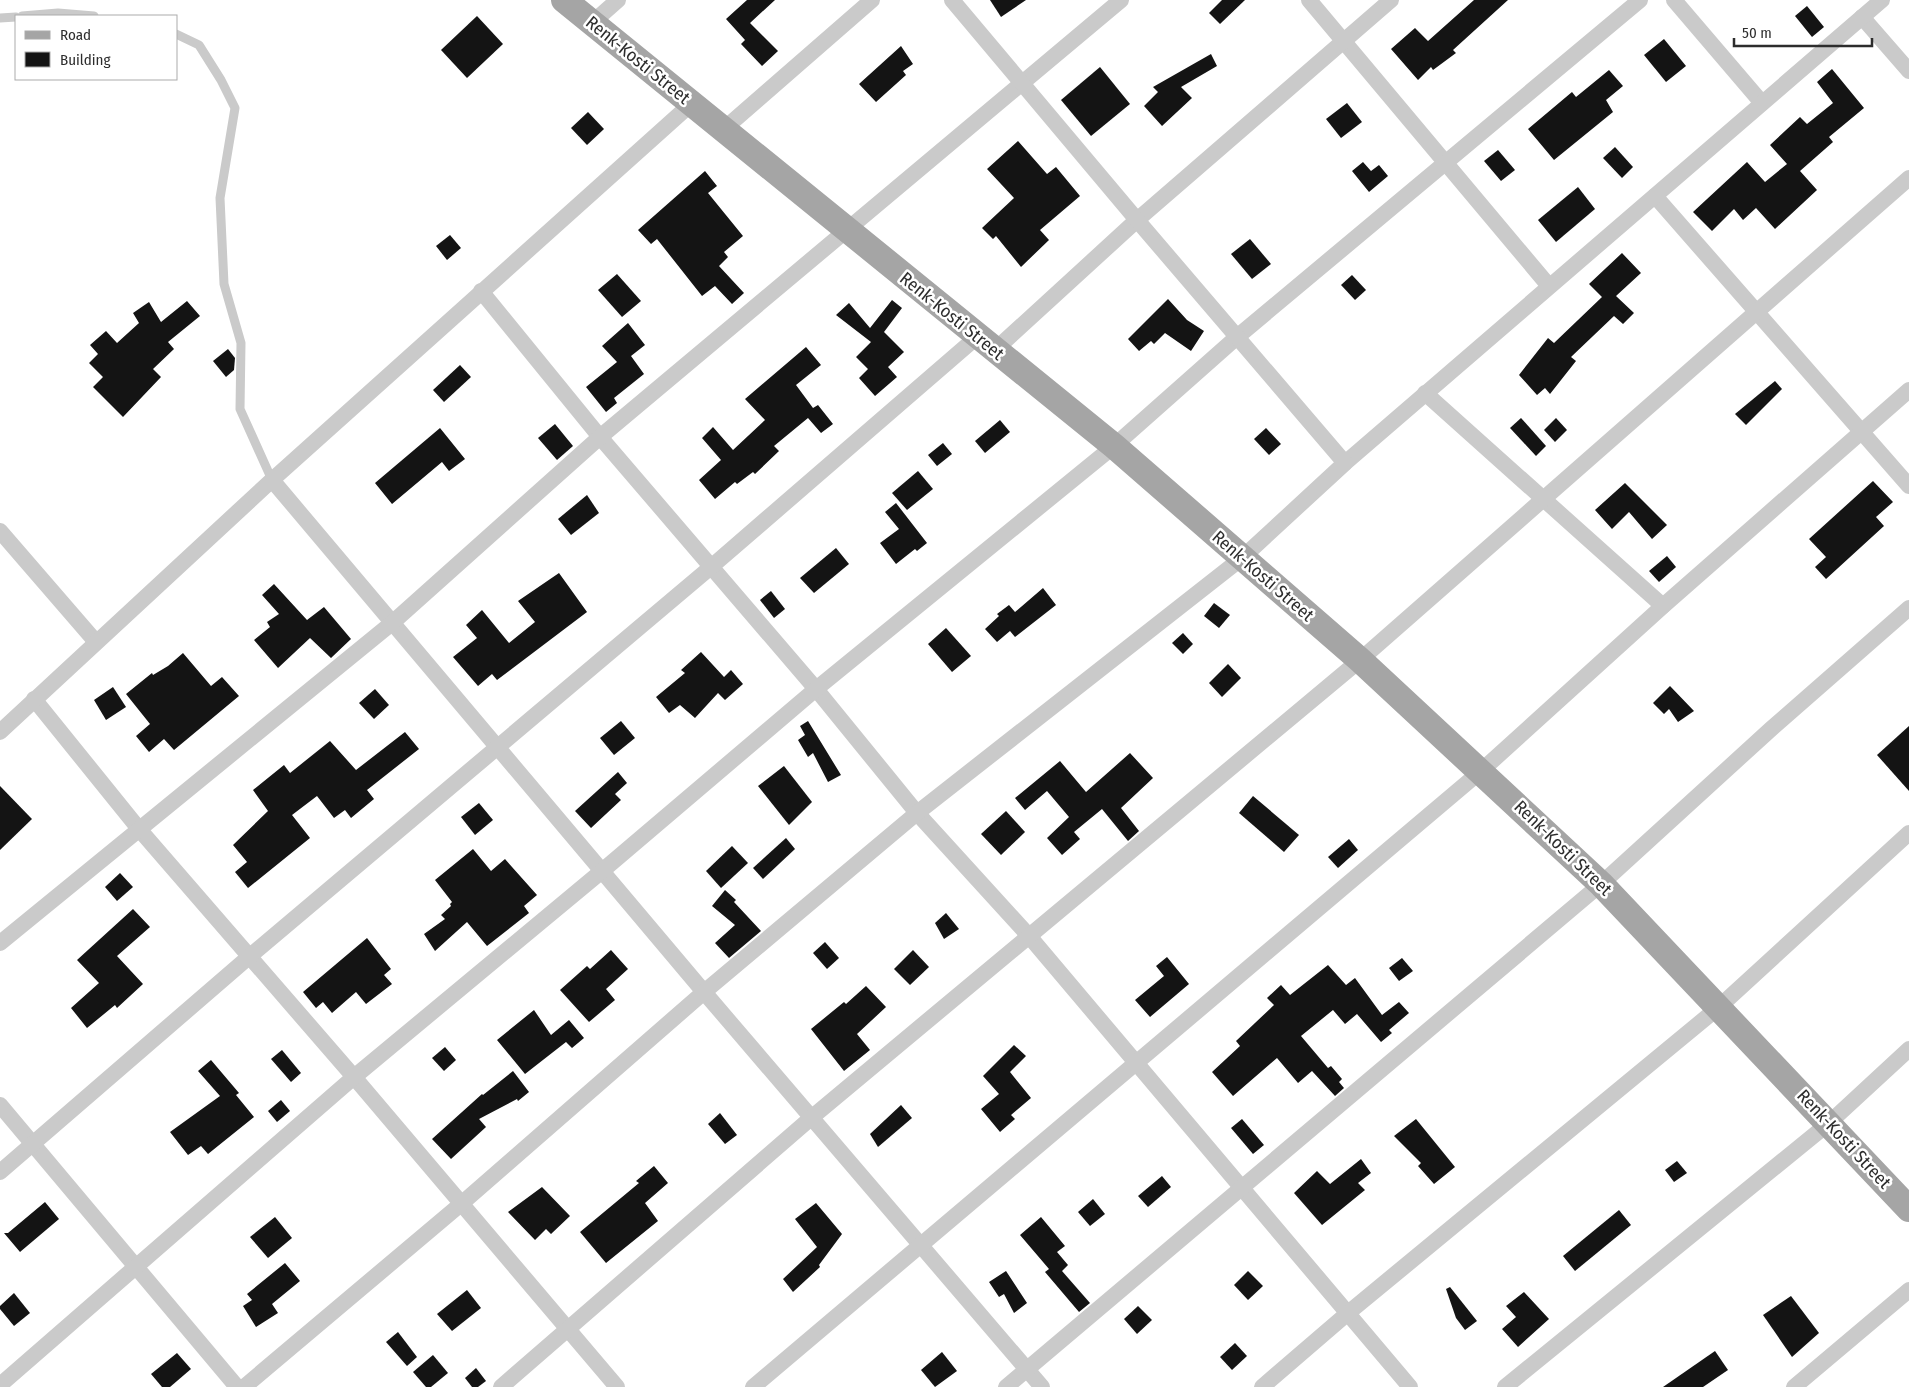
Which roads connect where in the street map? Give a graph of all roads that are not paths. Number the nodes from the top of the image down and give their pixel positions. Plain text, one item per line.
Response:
1 (564, 0) edge
2 (618, 0) edge
3 (872, 0) edge
4 (952, 0) edge
5 (1121, 0) edge
6 (1309, 0) edge
7 (1391, 0) edge
8 (1640, 0) edge
9 (1674, 0) edge
10 (1882, 0) edge
11 (34, 15) edge
12 (82, 15) edge
13 (15, 17) edge
14 (1862, 17) junction
15 (0, 18) edge
16 (592, 23) junction
17 (178, 35) edge
18 (1343, 42) junction
19 (1909, 71) edge
20 (1021, 82) junction
21 (1762, 103) junction
22 (691, 104) junction
23 (724, 129) junction
24 (1445, 163) junction
25 (1909, 178) edge
26 (1655, 196) junction
27 (1137, 220) junction
28 (846, 231) junction
29 (1550, 286) junction
30 (481, 291) junction
31 (1756, 313) junction
32 (1237, 337) junction
33 (986, 343) junction
34 (1909, 390) edge
35 (1425, 393) junction
36 (1861, 432) junction
37 (600, 437) junction
38 (1114, 446) junction
39 (1345, 463) junction
40 (272, 480) junction
41 (1909, 486) edge
42 (1544, 500) junction
43 (0, 531) edge
44 (1242, 558) junction
45 (711, 567) junction
46 (1663, 606) junction
47 (1909, 608) edge
48 (392, 622) junction
49 (96, 642) junction
50 (1360, 660) junction
51 (816, 689) junction
52 (34, 699) junction
53 (0, 732) edge
54 (497, 747) junction
55 (1482, 771) junction
56 (917, 813) junction
57 (139, 829) junction
58 (1909, 833) edge
59 (602, 871) junction
60 (1602, 884) junction
61 (1029, 936) junction
62 (0, 942) edge
63 (250, 956) junction
64 (704, 992) junction
65 (1719, 1007) junction
66 (1909, 1049) edge
67 (1135, 1062) junction
68 (354, 1077) junction
69 (0, 1105) edge
70 (811, 1118) junction
71 (1829, 1123) junction
72 (32, 1144) junction
73 (0, 1172) edge
74 (1243, 1188) junction
75 (461, 1204) junction
76 (1909, 1210) edge
77 (920, 1245) junction
78 (136, 1268) junction
79 (1909, 1290) edge
80 (1348, 1313) junction
81 (568, 1330) junction
82 (1027, 1369) junction
83 (0, 1385) edge
84 (237, 1387) edge
85 (244, 1387) edge
86 (501, 1387) edge
87 (617, 1387) edge
88 (753, 1387) edge
89 (1006, 1387) edge
90 (1042, 1387) edge
91 (1262, 1387) edge
92 (1410, 1387) edge
93 (1505, 1387) edge
94 (1794, 1387) edge

1 - 16 main road, Renk-Kosti Street
2 - 16 street
3 - 23 street
4 - 20 street
5 - 20 street
6 - 18 street
7 - 18 street
8 - 24 street
9 - 21 street
10 - 14 street
11 - 12 lane
13 - 15 lane
14 - 19 street
14 - 21 street
16 - 22 main road, Renk-Kosti Street
17 - 40 lane
18 - 24 street
18 - 27 street
20 - 27 street
20 - 28 street
21 - 26 street
22 - 23 main road, Renk-Kosti Street
22 - 30 street
23 - 28 main road, Renk-Kosti Street
24 - 29 street
24 - 32 street
25 - 31 street
26 - 29 street
26 - 31 street
27 - 32 street
27 - 33 street
28 - 33 main road, Renk-Kosti Street
28 - 37 street
29 - 35 street
30 - 37 street
30 - 40 street
31 - 36 street
31 - 42 street
32 - 38 street
32 - 39 street
33 - 38 main road, Renk-Kosti Street
33 - 45 street
34 - 36 street
35 - 39 street
35 - 42 street
36 - 41 street
36 - 46 street
37 - 45 street
37 - 48 street
38 - 44 main road, Renk-Kosti Street
38 - 51 street
39 - 44 street
40 - 48 street
40 - 49 street
42 - 46 street
42 - 50 street
43 - 49 street
44 - 50 main road, Renk-Kosti Street
44 - 56 street
45 - 51 street
45 - 54 street
46 - 55 street
47 - 60 street
48 - 54 street
48 - 57 street
49 - 52 street
50 - 55 main road, Renk-Kosti Street
50 - 61 street
51 - 56 street
51 - 59 street
52 - 53 street
52 - 57 street
54 - 59 street
54 - 63 street
55 - 60 main road, Renk-Kosti Street
55 - 67 street
56 - 61 street
56 - 64 street
57 - 62 street
57 - 63 street
58 - 65 street
59 - 64 street
59 - 68 street
60 - 65 main road, Renk-Kosti Street
60 - 74 street
61 - 67 street
61 - 70 street
63 - 68 street
63 - 72 street
64 - 70 street
64 - 75 street
65 - 71 main road, Renk-Kosti Street
65 - 80 street
66 - 71 street
67 - 74 street
67 - 77 street
68 - 75 street
68 - 78 street
69 - 72 street
70 - 77 street
70 - 81 street
71 - 76 main road, Renk-Kosti Street
71 - 93 street
72 - 73 street
72 - 78 street
74 - 80 street
74 - 82 street
75 - 81 street
75 - 85 street
77 - 82 street
77 - 88 street
78 - 83 street
78 - 84 street
79 - 94 street
80 - 91 street
80 - 92 street
81 - 86 street
81 - 87 street
82 - 89 street
82 - 90 street

